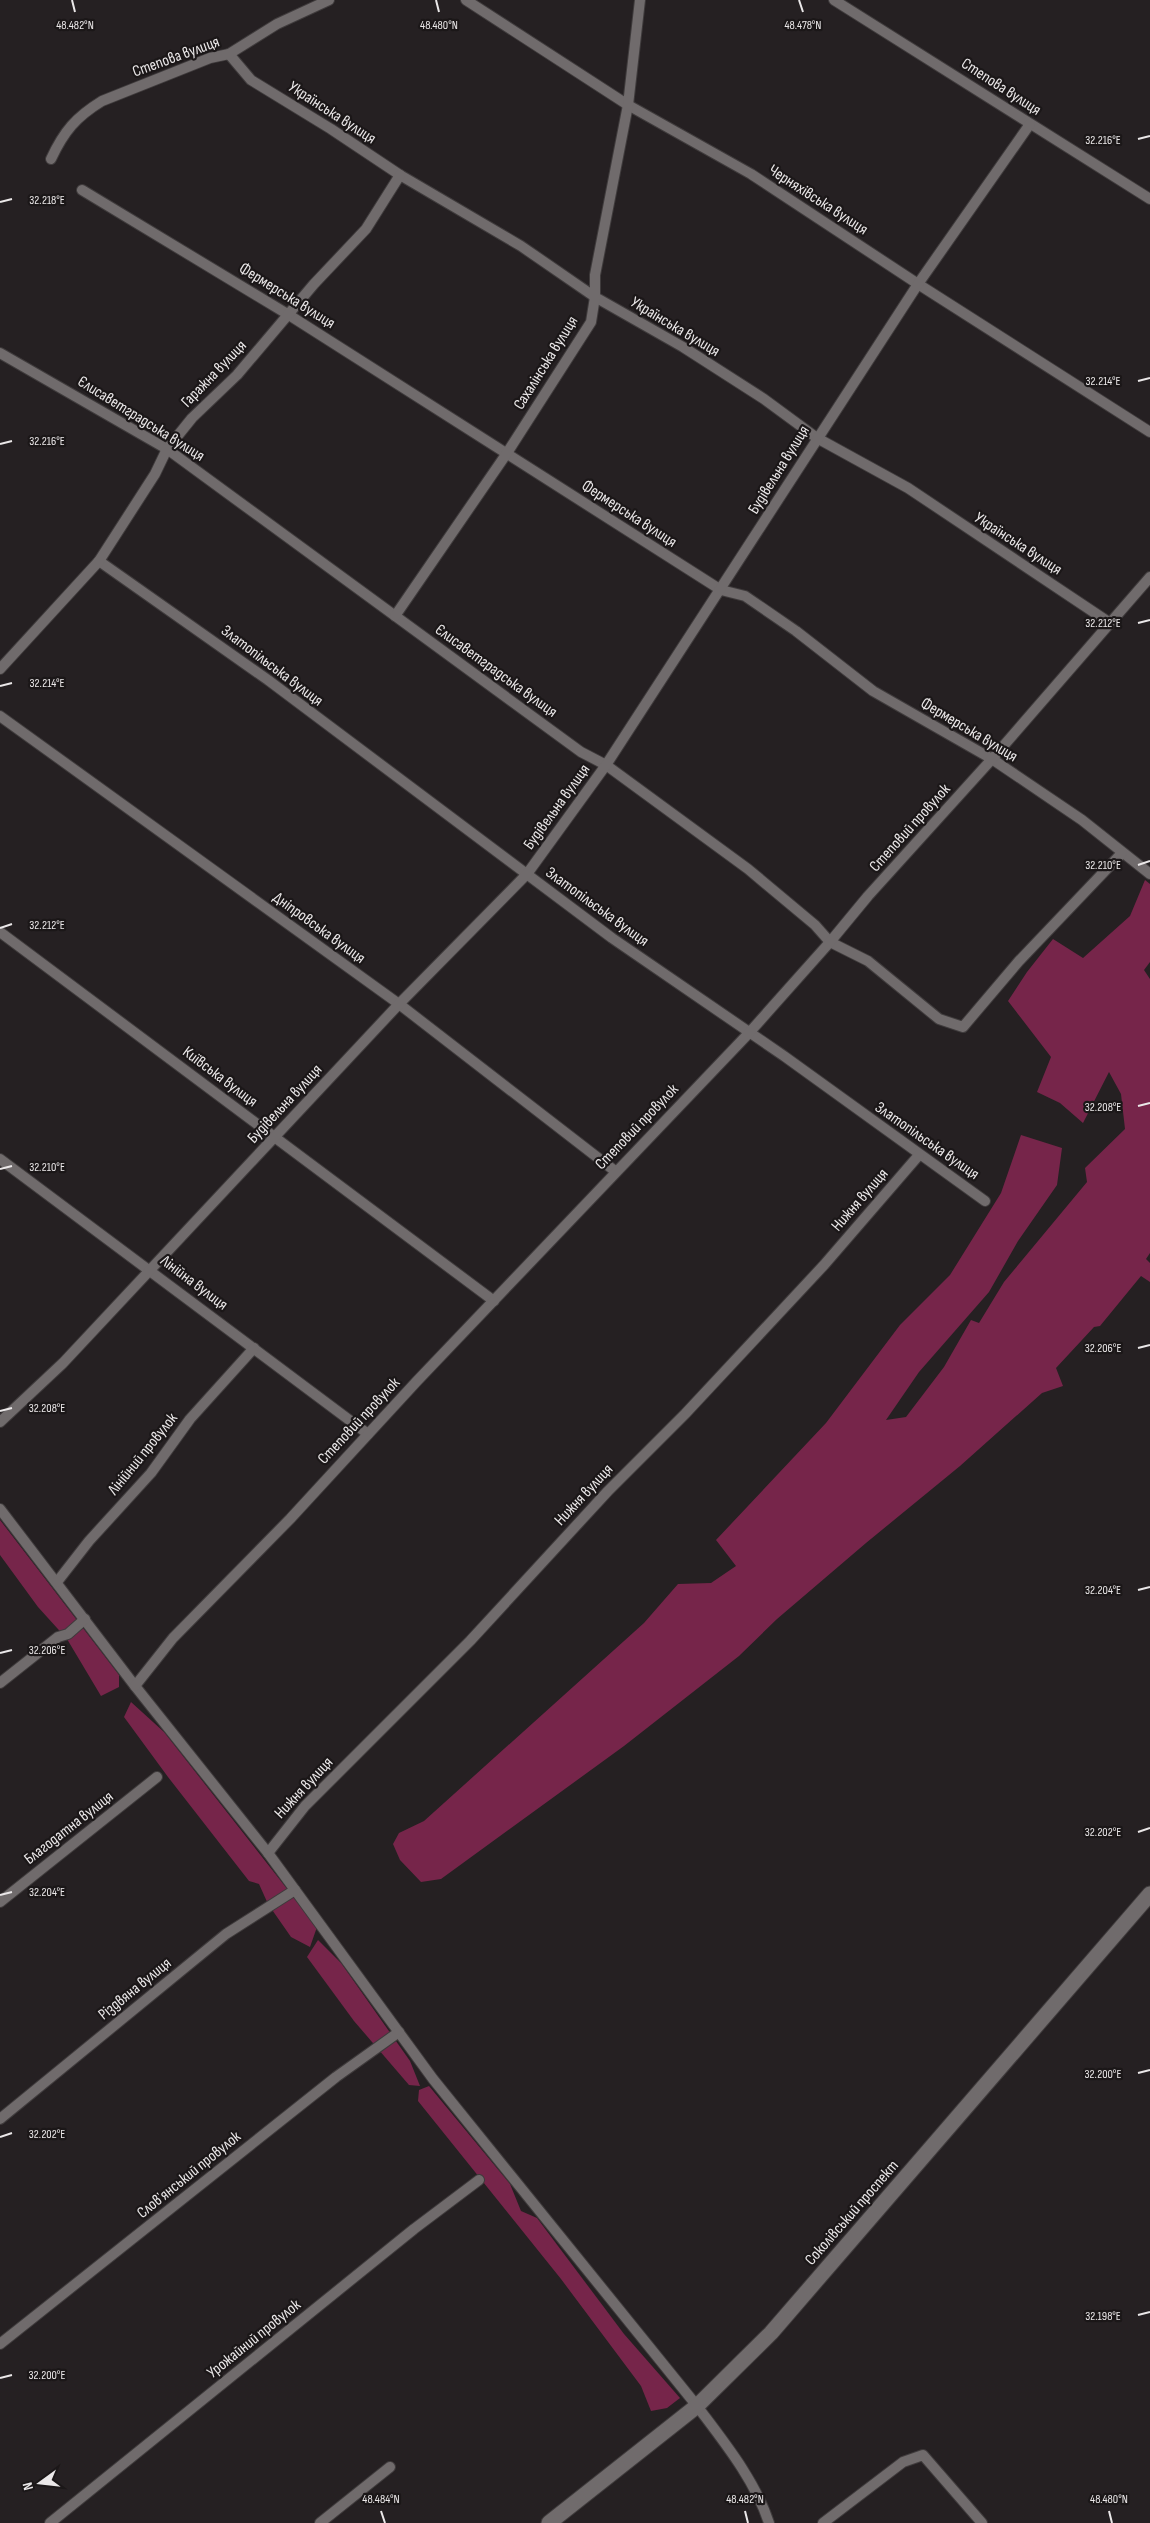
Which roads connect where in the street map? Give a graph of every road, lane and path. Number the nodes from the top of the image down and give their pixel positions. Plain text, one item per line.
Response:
1 (329, 0) edge
2 (466, 0) edge
3 (640, 0) edge
4 (834, 0) edge
5 (229, 54) junction
6 (628, 105) junction
7 (1030, 124) junction
8 (51, 159) dead end
9 (400, 176) junction
10 (82, 190) dead end
11 (1150, 199) edge
12 (918, 284) junction
13 (595, 297) junction
14 (289, 315) junction
15 (0, 353) edge
16 (1150, 432) edge
17 (817, 438) junction
18 (167, 449) junction
19 (507, 453) junction
20 (99, 561) junction
21 (1150, 577) edge
22 (721, 590) junction
23 (395, 616) junction
24 (1110, 623) junction
25 (0, 669) edge
26 (0, 716) edge
27 (992, 760) junction
28 (606, 765) junction
29 (1122, 853) junction
30 (527, 874) junction
31 (1150, 874) edge
32 (0, 932) edge
33 (830, 942) junction
34 (399, 1004) junction
35 (749, 1032) junction
36 (276, 1137) junction
37 (919, 1155) junction
38 (0, 1159) edge
39 (615, 1172) junction
40 (985, 1201) dead end
41 (152, 1270) junction
42 (494, 1301) junction
43 (254, 1348) junction
44 (0, 1422) edge
45 (368, 1434) junction
46 (0, 1509) edge
47 (57, 1582) junction
48 (85, 1619) junction
49 (0, 1683) edge
50 (134, 1686) junction
51 (157, 1777) dead end
52 (268, 1853) junction
53 (295, 1890) junction
54 (1150, 1894) edge
55 (0, 1902) edge
56 (399, 2032) junction
57 (0, 2119) edge
58 (478, 2180) dead end
59 (0, 2344) edge
60 (696, 2406) junction
61 (390, 2467) dead end
62 (50, 2523) edge
63 (320, 2523) edge
64 (549, 2523) edge
65 (769, 2523) edge
66 (823, 2523) edge
67 (982, 2523) edge

1 - 5 street, Степова вулиця
2 - 6 street, Черняхівська вулиця
3 - 6 street, Сахалінська вулиця
4 - 7 street, Степова вулиця
5 - 8 street, Степова вулиця
5 - 9 street, Українська вулиця
6 - 12 street, Черняхівська вулиця
6 - 13 street, Сахалінська вулиця
7 - 11 street, Степова вулиця
7 - 12 street, Будівельна вулиця
9 - 13 street, Українська вулиця
9 - 14 street, Гаражна вулиця
10 - 14 street, Фермерська вулиця
12 - 16 street, Черняхівська вулиця
12 - 17 street, Будівельна вулиця
13 - 17 street, Українська вулиця
13 - 19 street, Сахалінська вулиця
14 - 18 street, Гаражна вулиця
14 - 19 street, Фермерська вулиця
15 - 18 street, Єлисаветградська вулиця
17 - 22 street, Будівельна вулиця
17 - 24 street, Українська вулиця
18 - 20 street, Гаражна вулиця
18 - 23 street, Єлисаветградська вулиця
19 - 22 street, Фермерська вулиця
19 - 23 street, Сахалінська вулиця
20 - 25 street, Гаражна вулиця
20 - 30 street, Златопільська вулиця
21 - 24 street, Степовий провулок
22 - 27 street, Фермерська вулиця
22 - 28 street, Будівельна вулиця
23 - 28 street, Єлисаветградська вулиця
24 - 27 street, Степовий провулок
26 - 34 street, Дніпровська вулиця
27 - 29 street, Фермерська вулиця
27 - 33 street, Степовий провулок
28 - 30 street, Будівельна вулиця
28 - 33 street, Єлисаветградська вулиця
29 - 31 street, Фермерська вулиця
29 - 33 street, Єлисаветградська вулиця
30 - 34 street, Будівельна вулиця
30 - 35 street, Златопільська вулиця
32 - 36 street, Київська вулиця
33 - 35 street, Степовий провулок
34 - 36 street, Будівельна вулиця
34 - 39 street, Дніпровська вулиця
35 - 37 street, Златопільська вулиця
35 - 39 street, Степовий провулок
36 - 41 street, Будівельна вулиця
36 - 42 street, Київська вулиця
37 - 40 street, Златопільська вулиця
37 - 52 street, Нижня вулиця
38 - 41 street, Лінійна вулиця
39 - 42 street, Степовий провулок
41 - 43 street, Лінійна вулиця
41 - 44 street, Будівельна вулиця
42 - 45 street, Степовий провулок
43 - 45 street, Лінійна вулиця
43 - 47 street, Лінійний провулок
45 - 50 street, Степовий провулок
46 - 47 street
47 - 48 street
48 - 49 street
48 - 50 street
50 - 52 street
51 - 55 street, Благодатна вулиця
52 - 53 street
53 - 56 street
53 - 57 street, Різдвяна вулиця
54 - 60 street, Соколівський проспект
56 - 59 street, Словʼянський провулок
56 - 60 street
58 - 62 street, Урожайний провулок
60 - 64 street, Соколівський проспект
60 - 65 street
61 - 63 street
66 - 67 street

